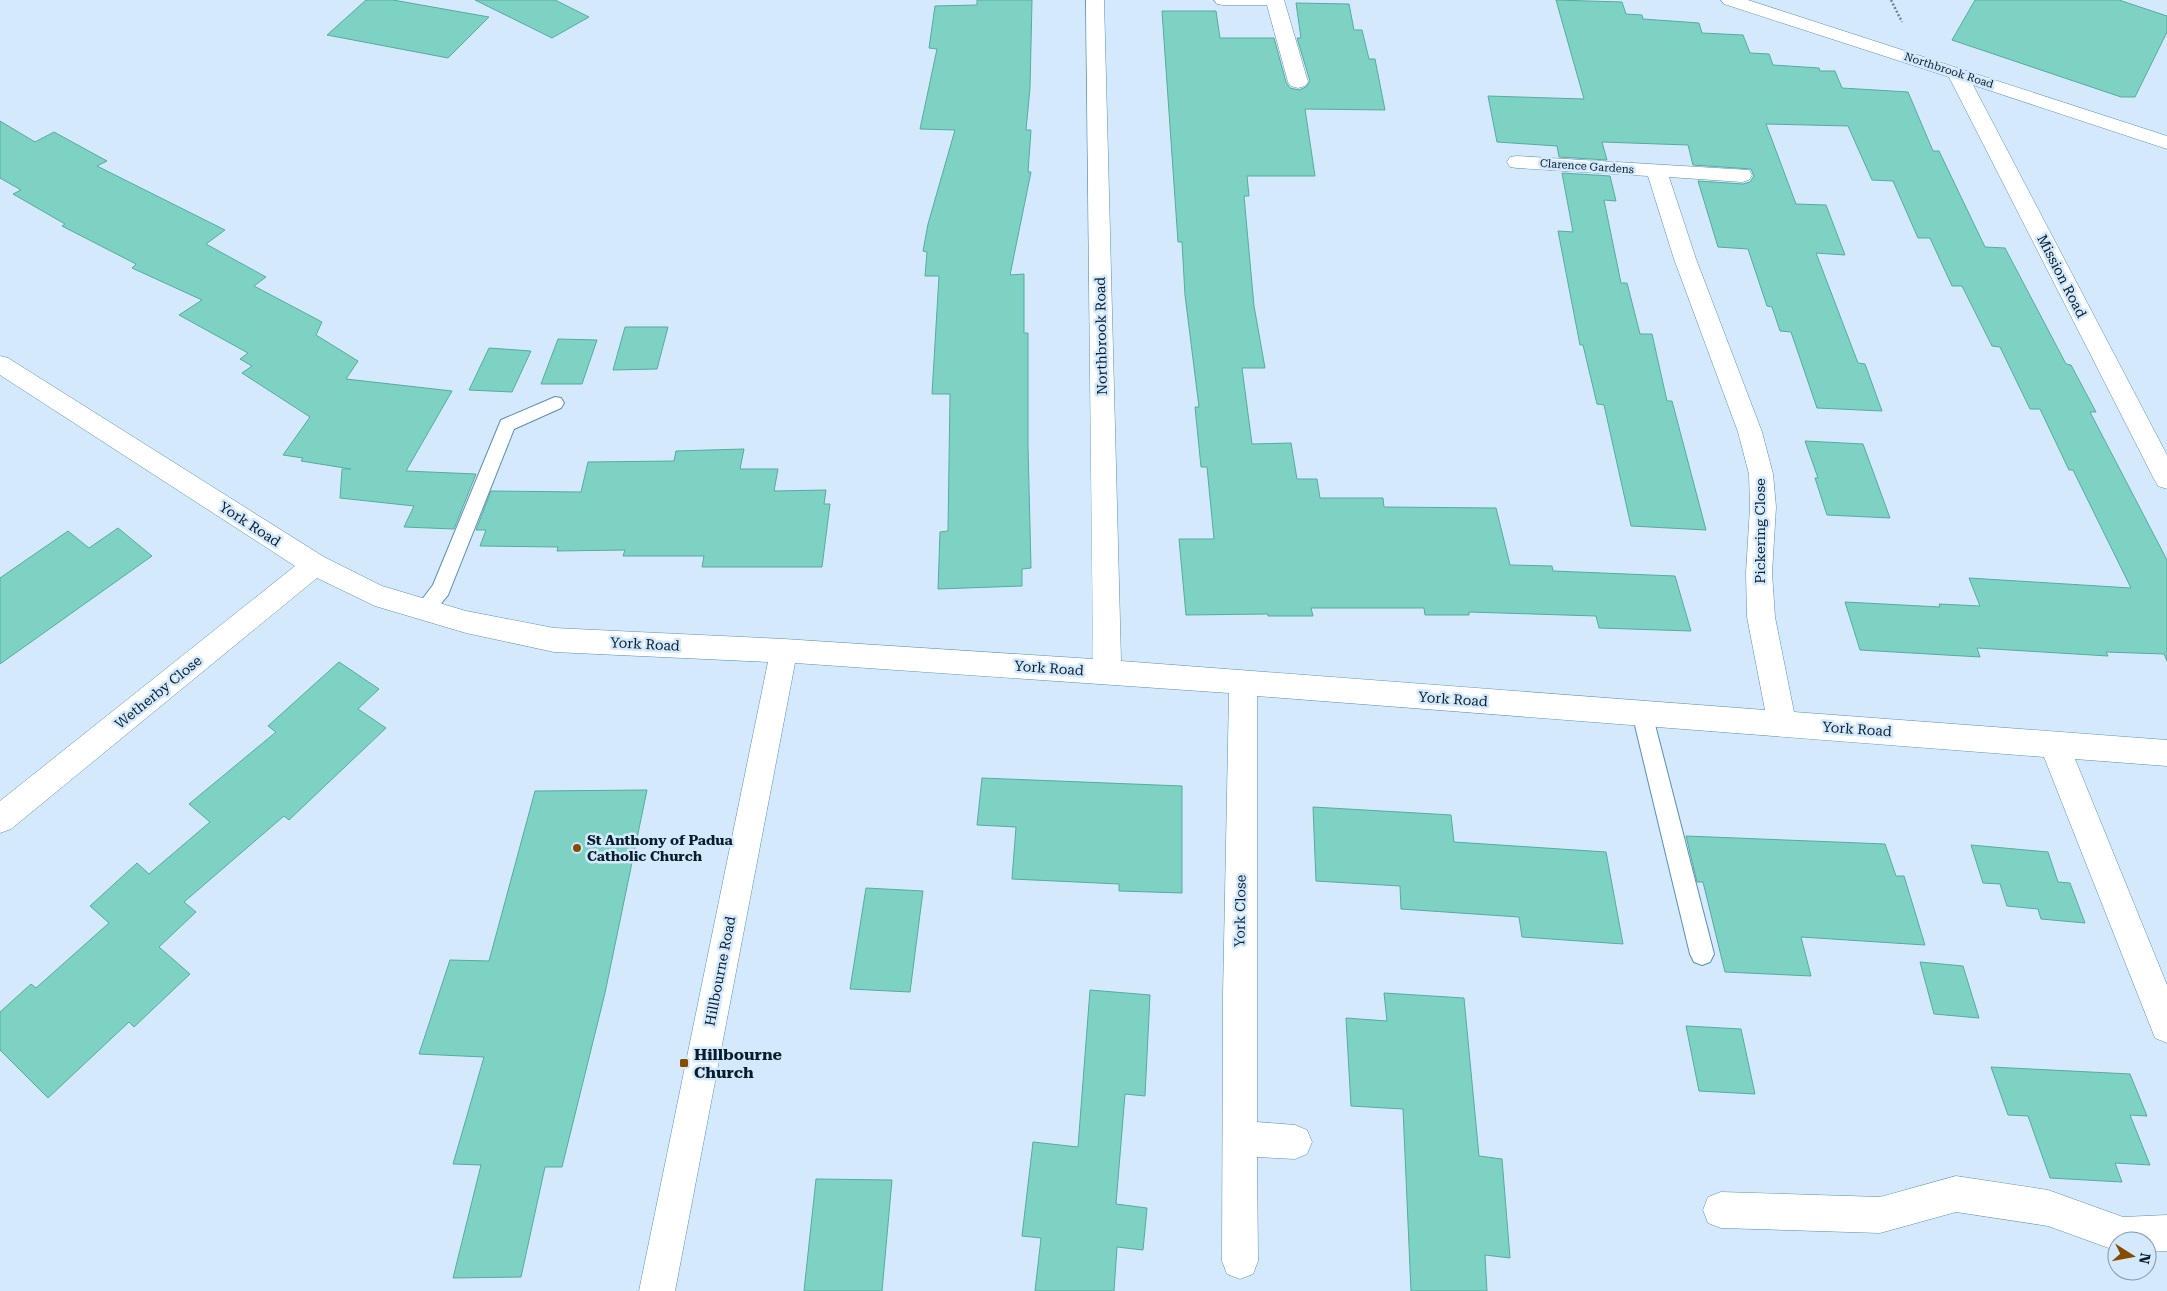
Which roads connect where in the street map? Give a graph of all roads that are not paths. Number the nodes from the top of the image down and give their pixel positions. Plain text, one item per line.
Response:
1 (1095, 0) edge
2 (1223, 0) edge
3 (1730, 0) edge
4 (1957, 73) junction
5 (1298, 82) dead end
6 (2167, 143) edge
7 (1517, 162) dead end
8 (1657, 171) junction
9 (1742, 174) dead end
10 (0, 364) edge
11 (555, 403) dead end
12 (2167, 479) edge
13 (315, 565) junction
14 (424, 610) junction
15 (784, 650) junction
16 (1107, 672) junction
17 (1243, 683) junction
18 (1642, 713) junction
19 (1782, 724) junction
20 (2054, 744) junction
21 (2167, 753) edge
22 (0, 819) edge
23 (1702, 954) dead end
24 (2167, 1026) edge
25 (1240, 1138) junction
26 (1295, 1142) dead end
27 (1721, 1210) dead end
28 (2167, 1233) edge
29 (1240, 1262) dead end
30 (657, 1291) edge

1 - 16 street, Northbrook Road
2 - 5 street
3 - 4 street, Northbrook Road
4 - 6 street, Northbrook Road
4 - 12 street, Mission Road
7 - 8 street, Clarence Gardens
8 - 9 street, Clarence Gardens
8 - 19 street, Pickering Close
10 - 13 street, York Road
11 - 14 lane
13 - 14 street, York Road
13 - 22 street, Wetherby Close
14 - 15 street, York Road
15 - 16 street, York Road
15 - 30 street, Hillbourne Road
16 - 17 street, York Road
17 - 18 street, York Road
17 - 25 street, York Close
18 - 19 street, York Road
18 - 23 lane
19 - 20 street, York Road
20 - 21 street, York Road
20 - 24 street
25 - 26 street
25 - 29 street, York Close
27 - 28 street

